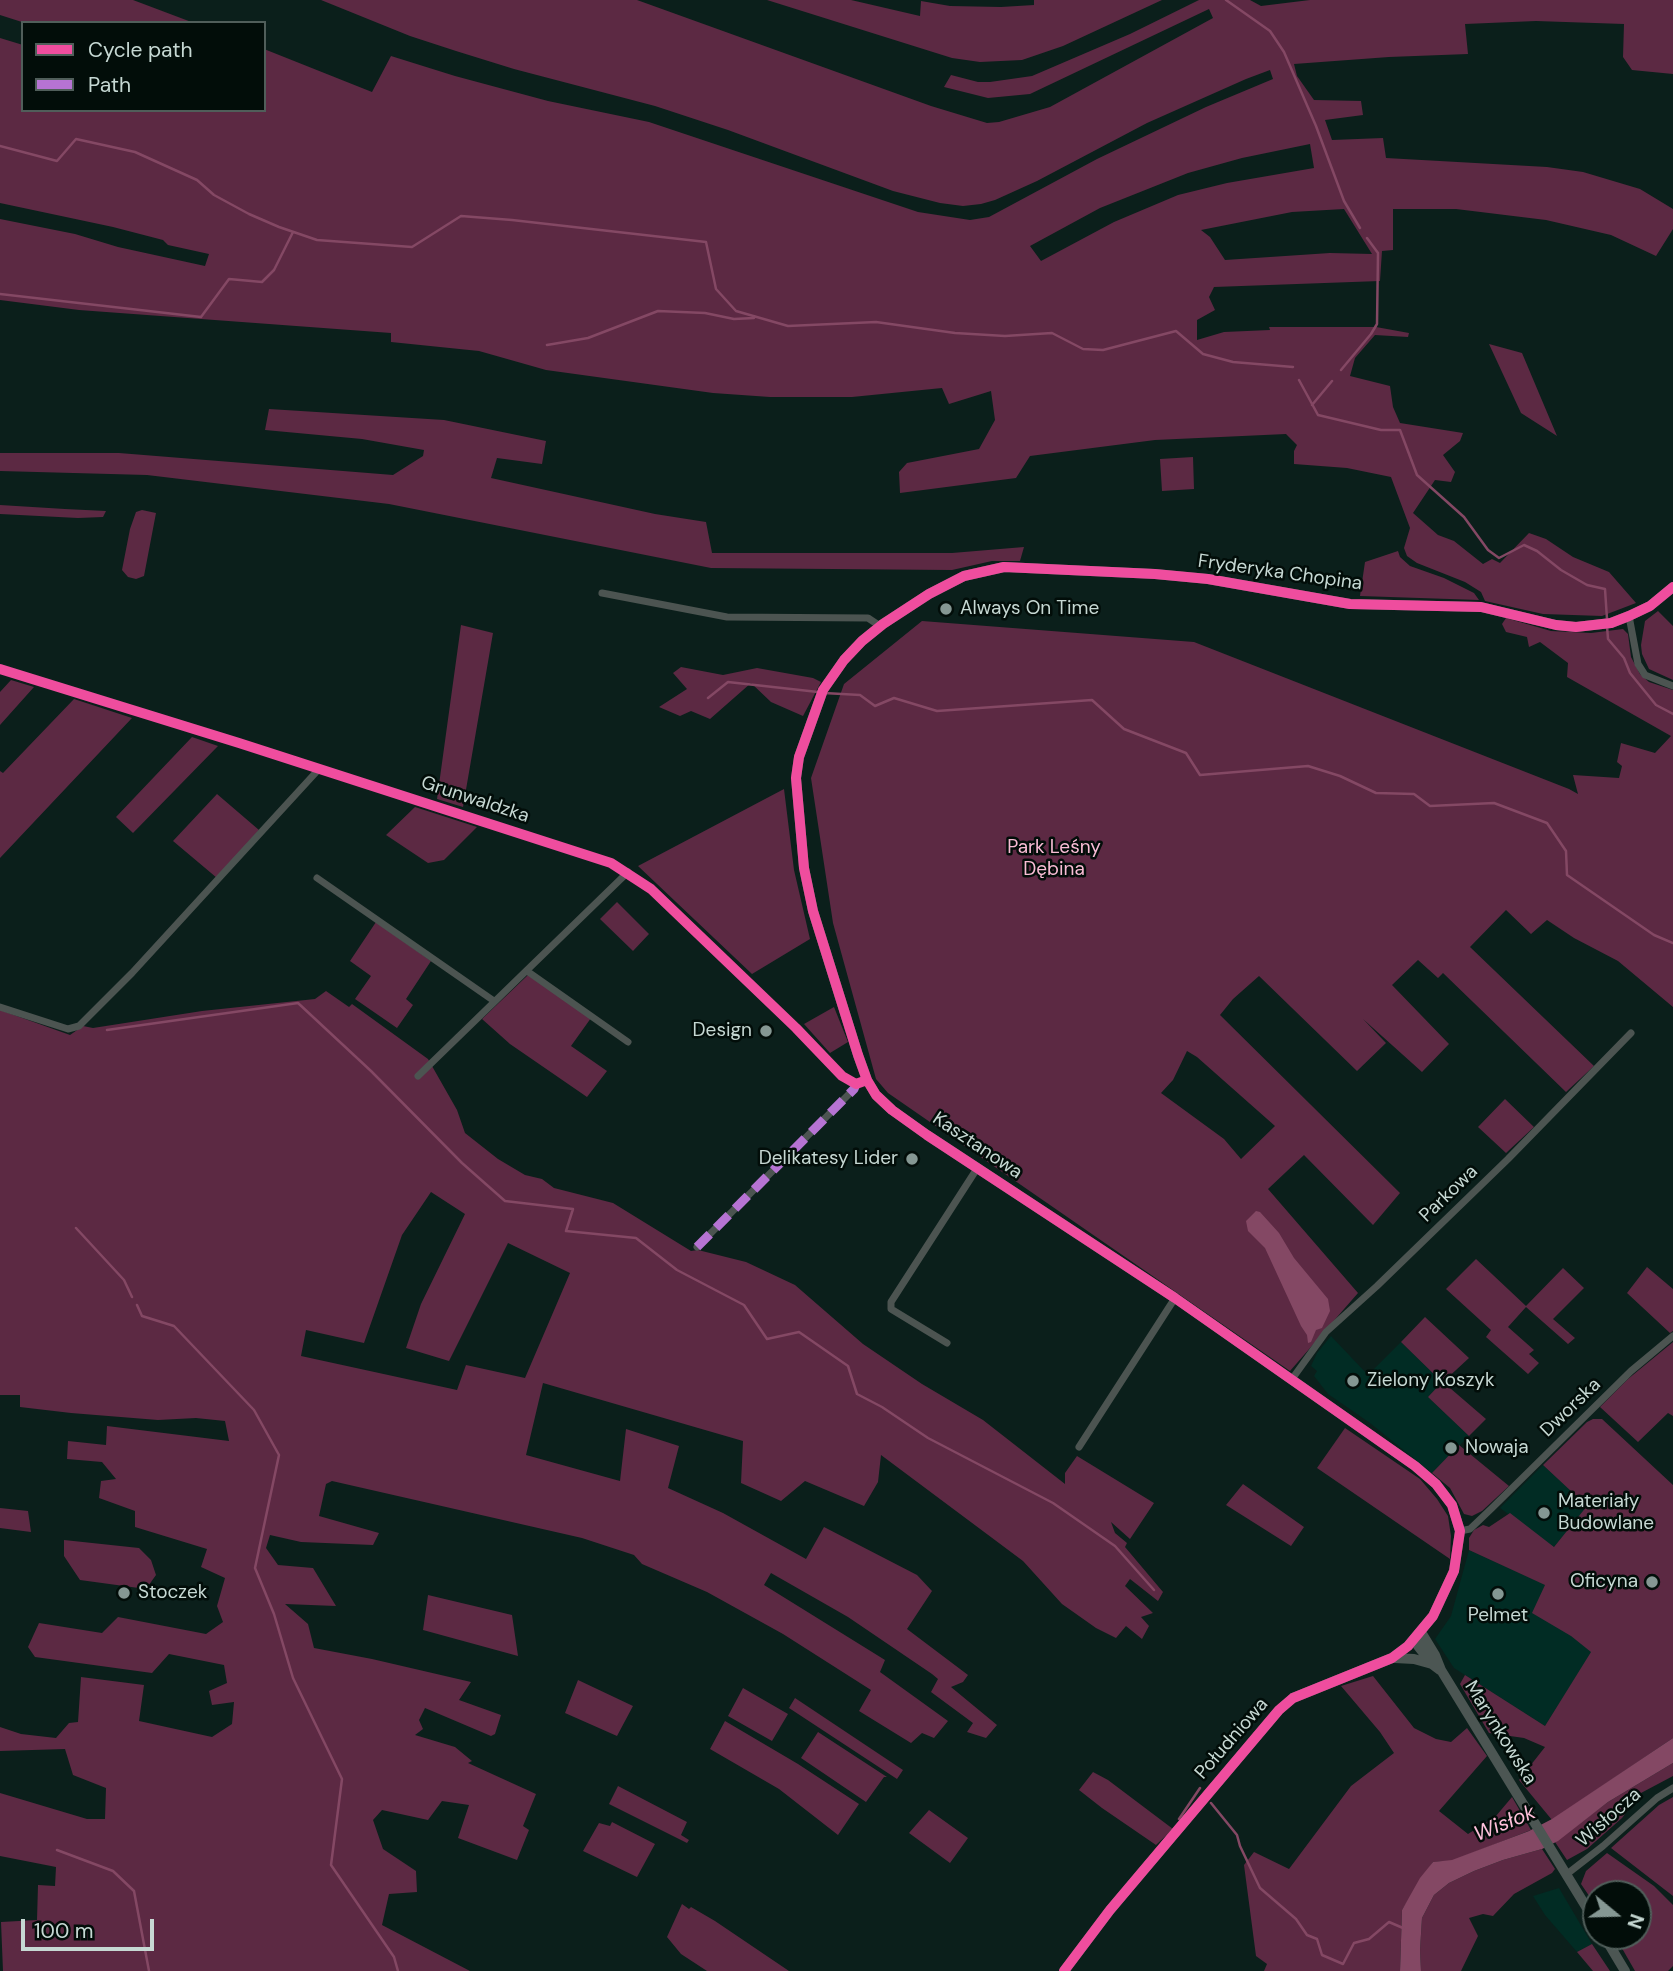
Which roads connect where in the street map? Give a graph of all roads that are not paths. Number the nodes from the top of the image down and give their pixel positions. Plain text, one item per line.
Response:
1 (1673, 587) edge
2 (602, 593) dead end
3 (1629, 616) junction
4 (881, 625) junction
5 (0, 669) edge
6 (1673, 686) edge
7 (319, 769) junction
8 (628, 872) junction
9 (317, 878) dead end
10 (527, 971) junction
11 (494, 1001) junction
12 (0, 1007) edge
13 (1631, 1033) dead end
14 (628, 1042) dead end
15 (418, 1076) dead end
16 (867, 1080) junction
17 (856, 1084) junction
18 (978, 1167) junction
19 (697, 1247) dead end
20 (1175, 1298) junction
21 (1673, 1336) edge
22 (947, 1343) dead end
23 (1292, 1379) junction
24 (1079, 1447) dead end
25 (1460, 1531) junction
26 (1419, 1634) junction
27 (1392, 1658) junction
28 (1436, 1667) junction
29 (1673, 1788) edge
30 (1567, 1874) junction
31 (1582, 1899) edge
32 (1612, 1950) edge
33 (1064, 1971) edge
34 (1625, 1971) edge

1 - 3 street, Fryderyka Chopina
2 - 4 street
3 - 4 street, Fryderyka Chopina
3 - 6 street
4 - 16 street, Kasztanowa
5 - 7 street, Grunwaldzka
7 - 8 street, Grunwaldzka
7 - 12 street
8 - 10 street
8 - 17 street, Grunwaldzka
9 - 11 street
10 - 11 street
10 - 14 street
11 - 15 street
13 - 23 street, Parkowa
16 - 17 street
16 - 18 street, Kasztanowa
17 - 19 street
18 - 20 street, Kasztanowa
18 - 22 street, Kasztanowa
20 - 23 street, Kasztanowa
20 - 24 street
21 - 25 street, Dworska
23 - 25 street, Kasztanowa
25 - 26 street, Południowa
26 - 27 street, Południowa
26 - 28 street, Marynkowska
27 - 28 street
27 - 33 street, Południowa
28 - 30 street, Marynkowska
29 - 30 street, Wisłocza
30 - 31 street, Marynkowska
32 - 34 street

